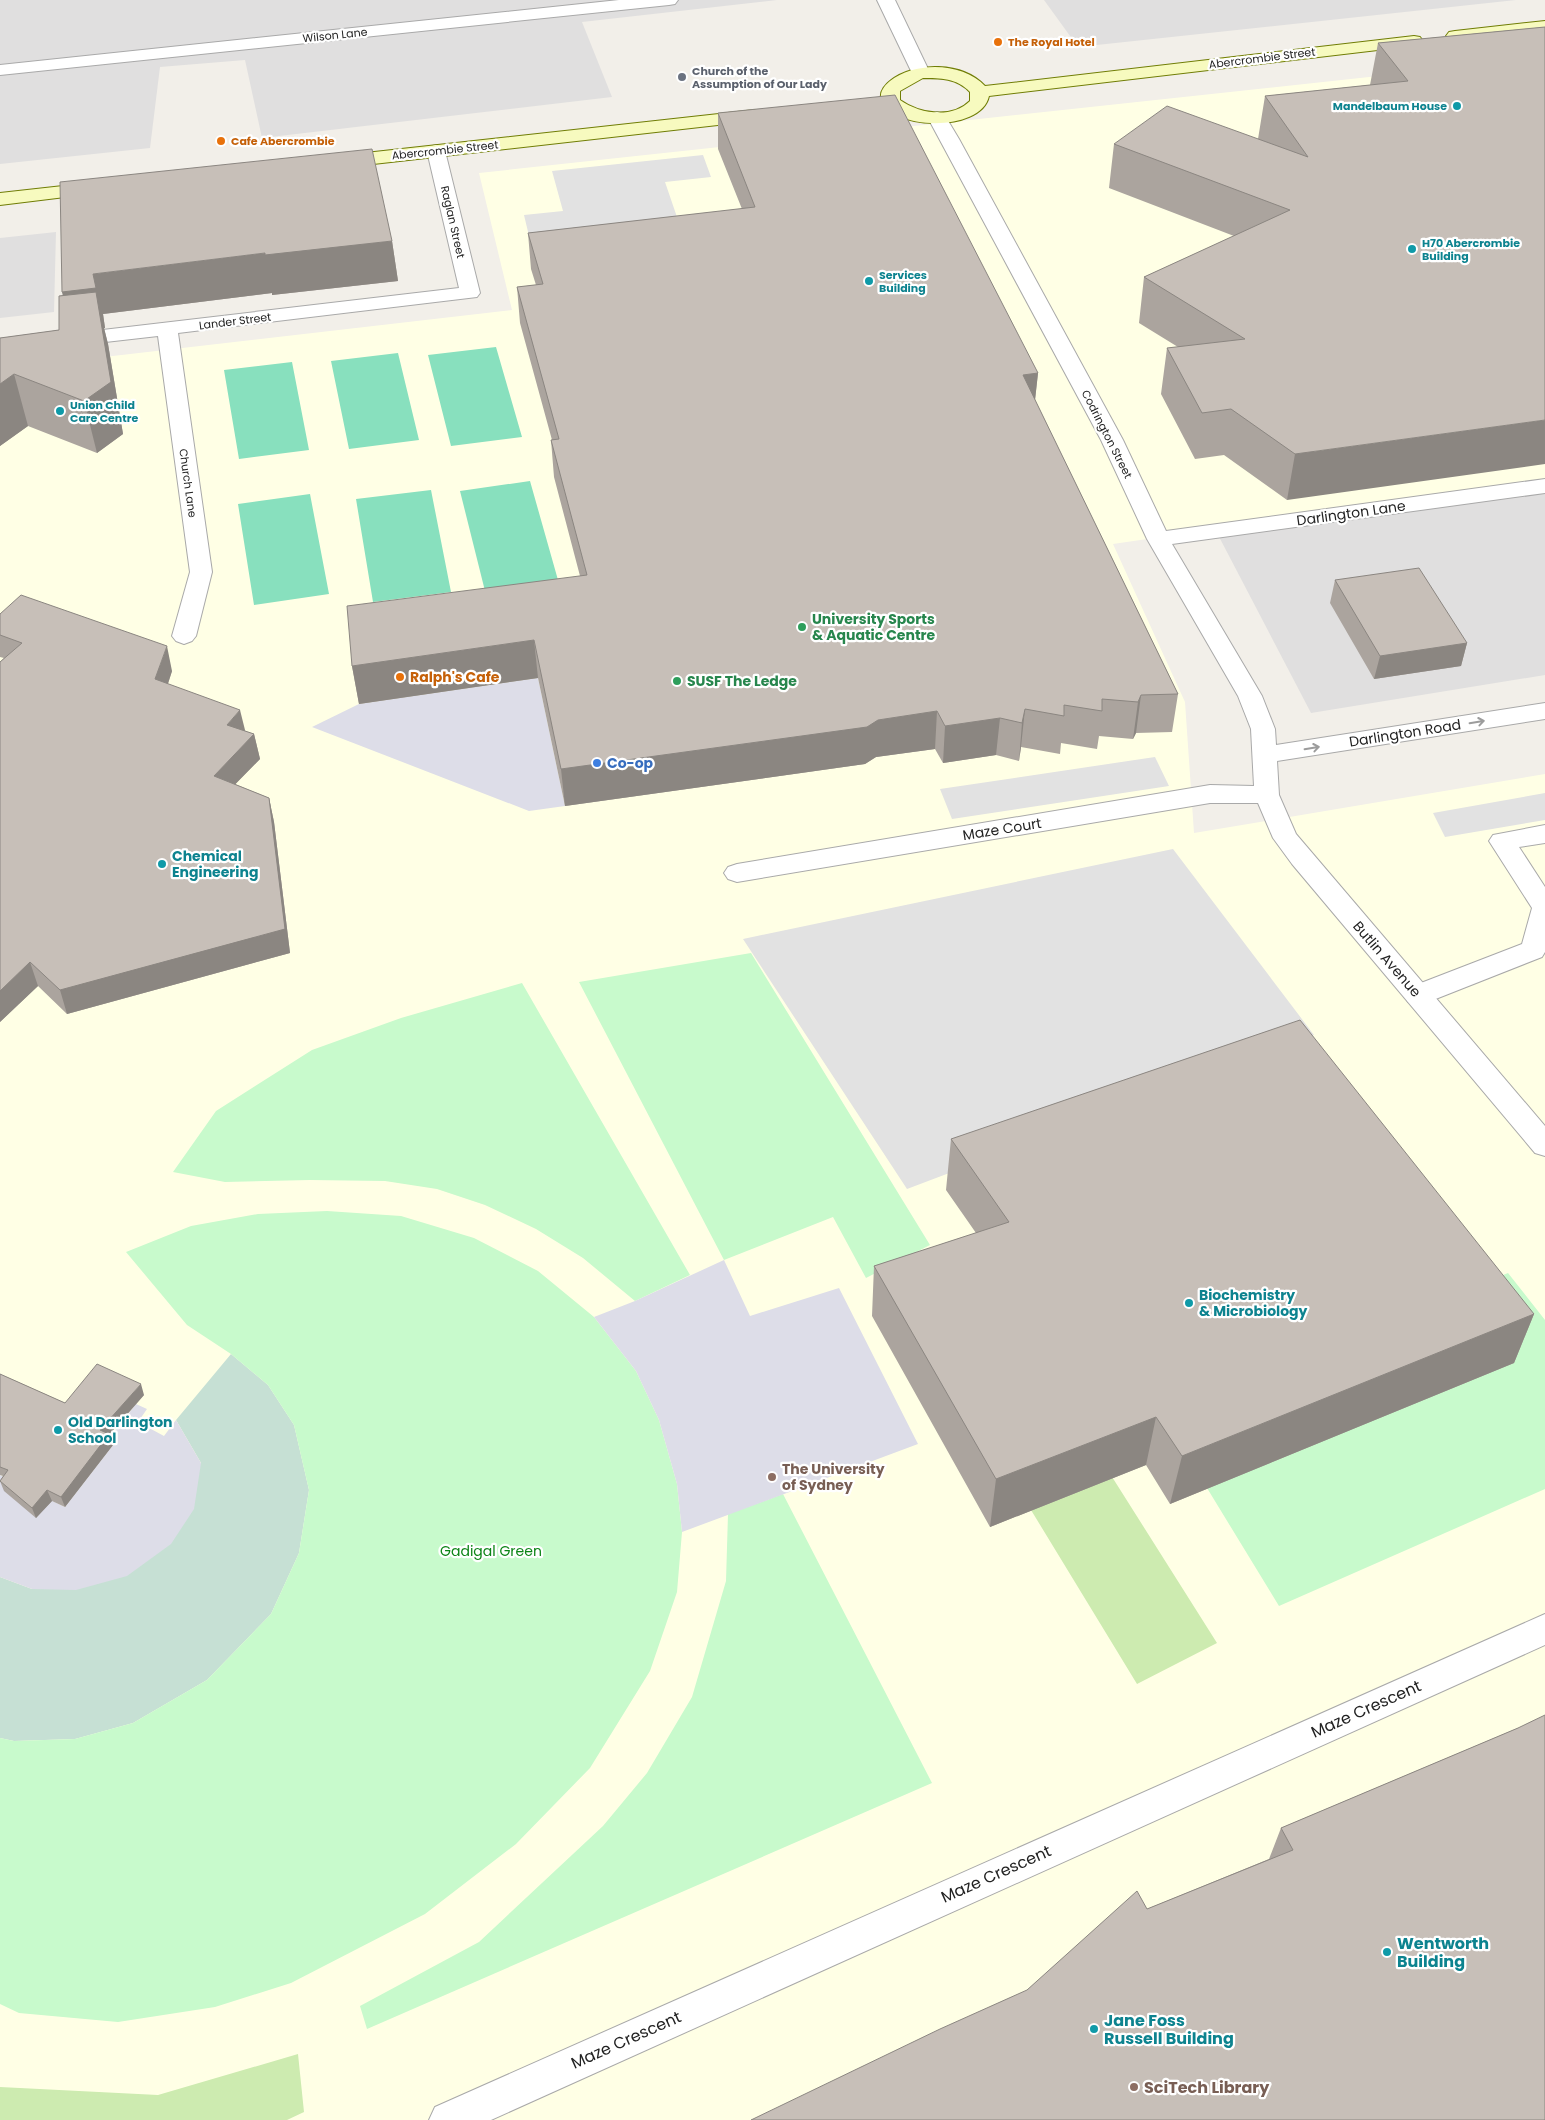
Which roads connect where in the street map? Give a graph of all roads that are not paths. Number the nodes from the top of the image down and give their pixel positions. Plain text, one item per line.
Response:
1 (669, 0) edge
2 (886, 0) edge
3 (1545, 26) edge
4 (0, 70) edge
5 (920, 74) junction
6 (980, 92) junction
7 (776, 114) edge
8 (937, 118) junction
9 (436, 151) junction
10 (317, 164) edge
11 (119, 186) edge
12 (0, 199) edge
13 (470, 293) joint
14 (167, 328) junction
15 (0, 348) edge
16 (1545, 486) edge
17 (1158, 539) junction
18 (184, 636) dead end
19 (1545, 711) edge
20 (1264, 755) junction
21 (1267, 795) junction
22 (1545, 834) edge
23 (737, 873) dead end
24 (1418, 995) junction
25 (1545, 1145) edge
26 (1545, 1629) edge
27 (448, 2120) edge

1 - 4 street, Wilson Lane
2 - 5 street
3 - 6 street, Abercrombie Street
5 - 6 street
5 - 8 street
6 - 8 street
7 - 9 street, Abercrombie Street
8 - 17 street, Codrington Street
9 - 10 street, Abercrombie Street
9 - 13 street, Raglan Street
11 - 12 street
13 - 14 street, Lander Street
14 - 15 street, Lander Street
14 - 18 street, Church Lane
16 - 17 street, Darlington Lane
17 - 20 street, Codrington Street
20 -> 19 street, Darlington Road
20 - 21 street, Butlin Avenue
21 - 23 street, Maze Court
21 - 24 street, Butlin Avenue
22 - 24 street
24 - 25 street, Butlin Avenue
26 - 27 street, Maze Crescent

